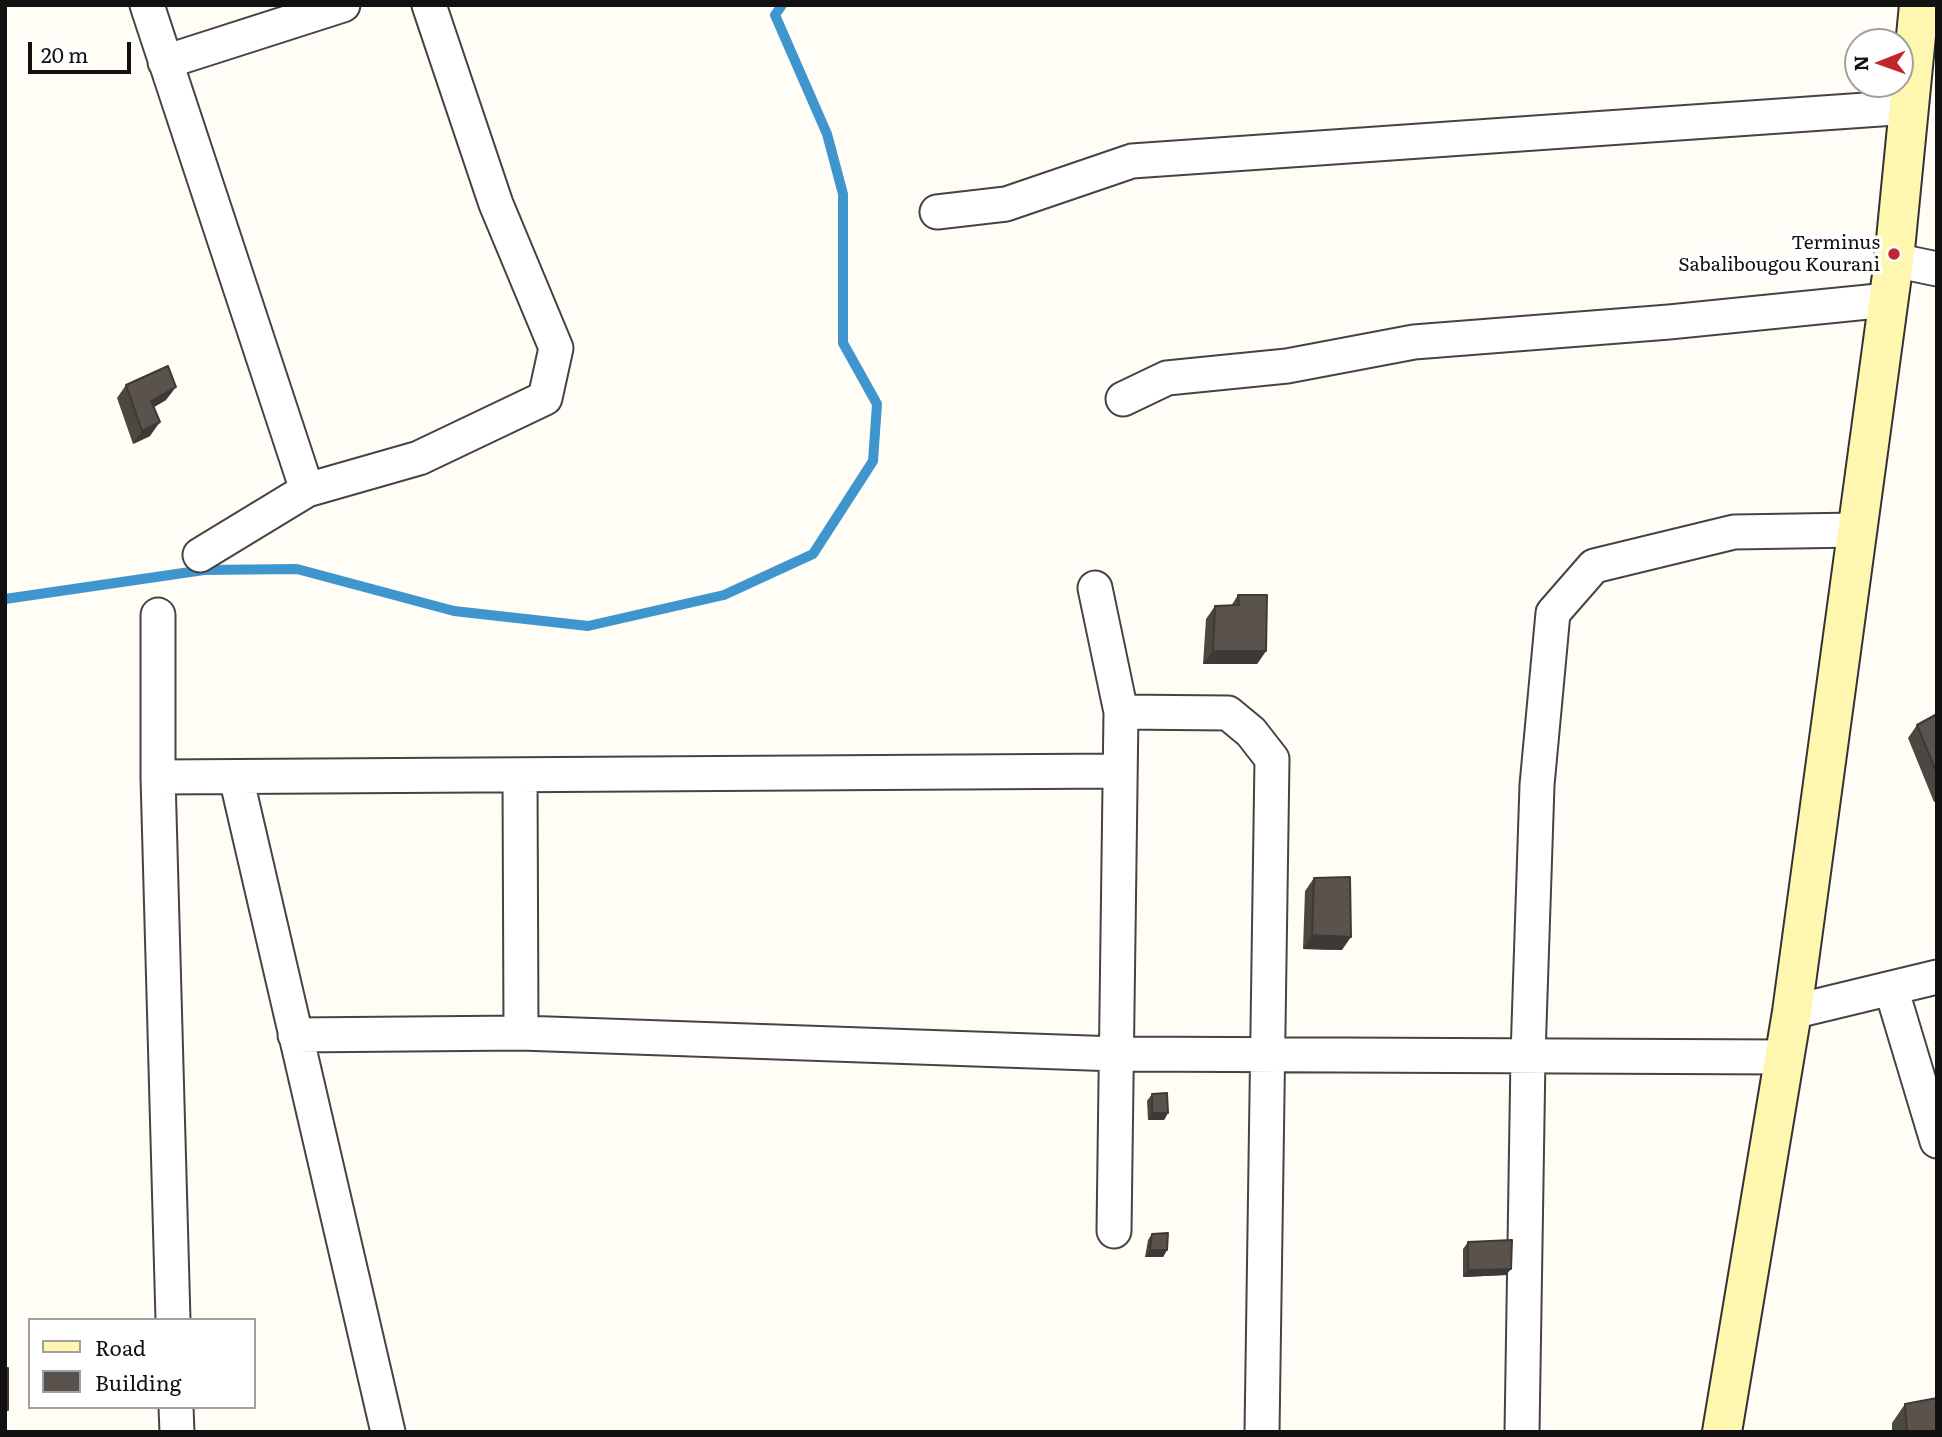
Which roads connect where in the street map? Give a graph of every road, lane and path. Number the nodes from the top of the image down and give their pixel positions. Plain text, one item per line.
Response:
1 (147, 5) edge
2 (343, 5) edge
3 (429, 5) edge
4 (1919, 5) edge
5 (165, 62) junction
6 (1920, 81) edge
7 (937, 212) dead end
8 (1894, 260) junction
9 (1937, 269) edge
10 (1888, 300) junction
11 (1123, 399) dead end
12 (307, 490) junction
13 (1857, 530) junction
14 (200, 555) dead end
15 (1095, 587) dead end
16 (158, 615) dead end
17 (1121, 712) junction
18 (1120, 771) junction
19 (520, 775) junction
20 (236, 777) junction
21 (158, 778) junction
22 (1937, 977) edge
23 (1891, 988) junction
24 (1792, 1012) junction
25 (521, 1033) junction
26 (295, 1035) junction
27 (1117, 1054) junction
28 (1268, 1055) junction
29 (1528, 1056) junction
30 (1785, 1057) junction
31 (1937, 1141) edge
32 (1114, 1231) dead end
33 (173, 1318) edge
34 (176, 1409) edge
35 (177, 1432) edge
36 (387, 1432) edge
37 (1262, 1432) edge
38 (1522, 1432) edge
39 (1722, 1432) edge

1 - 5 street
2 - 5 street
3 - 12 street
4 - 6 main road
5 - 12 street
6 - 7 street
6 - 8 main road
8 - 9 street
8 - 10 main road
10 - 11 street
10 - 13 main road
12 - 14 street
13 - 24 main road
13 - 29 street
15 - 17 street
16 - 21 street
17 - 18 street
17 - 28 street
18 - 19 street
18 - 27 street
19 - 20 street
19 - 25 street
20 - 21 street
20 - 26 street
21 - 33 street
22 - 23 street
23 - 24 street
23 - 31 street
24 - 30 main road
25 - 26 street
25 - 27 street
26 - 36 street
27 - 28 street
27 - 32 street
28 - 29 street
28 - 37 street
29 - 30 street
29 - 38 street
30 - 39 main road
34 - 35 street

